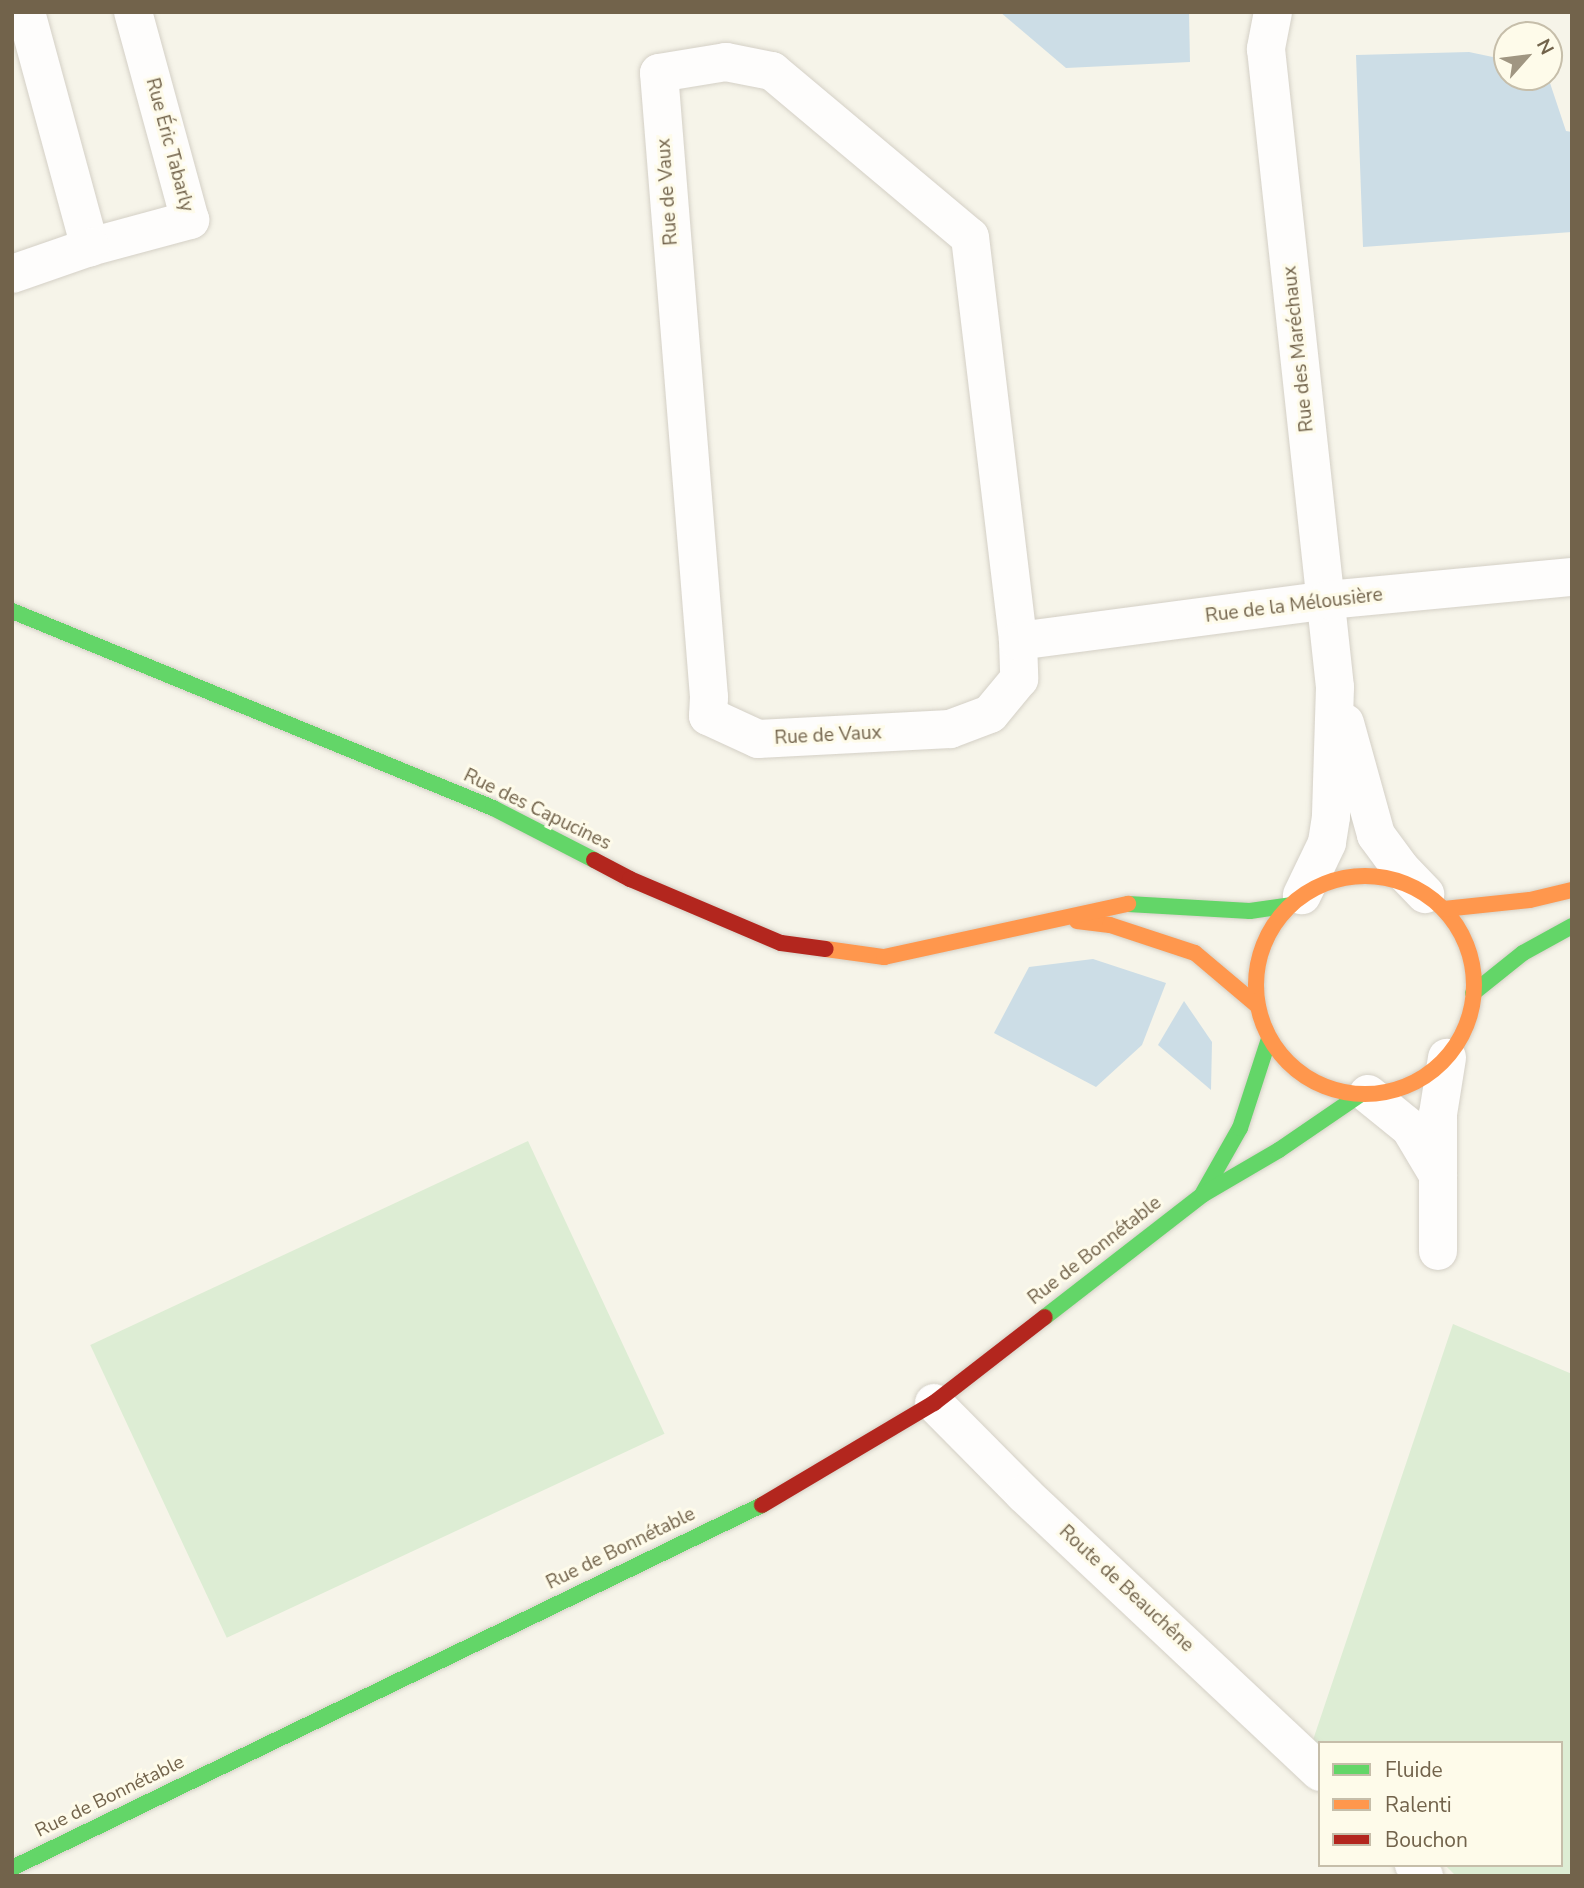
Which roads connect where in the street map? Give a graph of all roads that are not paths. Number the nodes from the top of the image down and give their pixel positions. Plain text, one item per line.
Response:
1 (26, 12) edge
2 (134, 12) edge
3 (1273, 12) edge
4 (90, 247) junction
5 (12, 274) edge
6 (1572, 577) edge
7 (1328, 600) junction
8 (12, 611) edge
9 (1018, 641) junction
10 (1335, 687) junction
11 (1572, 891) edge
12 (1297, 900) junction
13 (1434, 902) junction
14 (1057, 919) junction
15 (1572, 926) edge
16 (1474, 993) junction
17 (1258, 1006) junction
18 (1269, 1039) junction
19 (1447, 1058) junction
20 (1364, 1094) junction
21 (1439, 1177) junction
22 (1202, 1195) junction
23 (1438, 1251) dead end
24 (934, 1403) junction
25 (1318, 1770) edge
26 (12, 1867) edge

1 - 4 street
2 - 4 street, Rue Éric Tabarly
3 - 7 street, Rue des Maréchaux
4 - 5 street, Rue Éric Tabarly
6 - 7 street, Rue de la Mélousière
7 - 9 street, Rue de la Mélousière
7 - 10 street, Rue des Maréchaux
8 - 14 main road, Rue des Capucines
9 - 9 street, Rue de Vaux
10 - 12 street, Rue des Maréchaux
10 - 13 street, Rue des Maréchaux
11 - 13 main road
12 - 13 main road
12 - 14 main road, Rue des Capucines
12 - 17 main road
13 - 16 main road
14 - 17 main road, Rue des Capucines
15 - 16 main road
16 - 19 main road
17 - 18 main road
18 - 20 main road
18 - 22 main road, Rue de Bonnétable
19 - 20 main road
19 - 21 street
20 - 21 street
20 - 22 main road, Rue de Bonnétable
21 - 23 street
22 - 24 main road, Rue de Bonnétable
24 - 25 street, Route de Beauchêne
24 - 26 main road, Rue de Bonnétable

